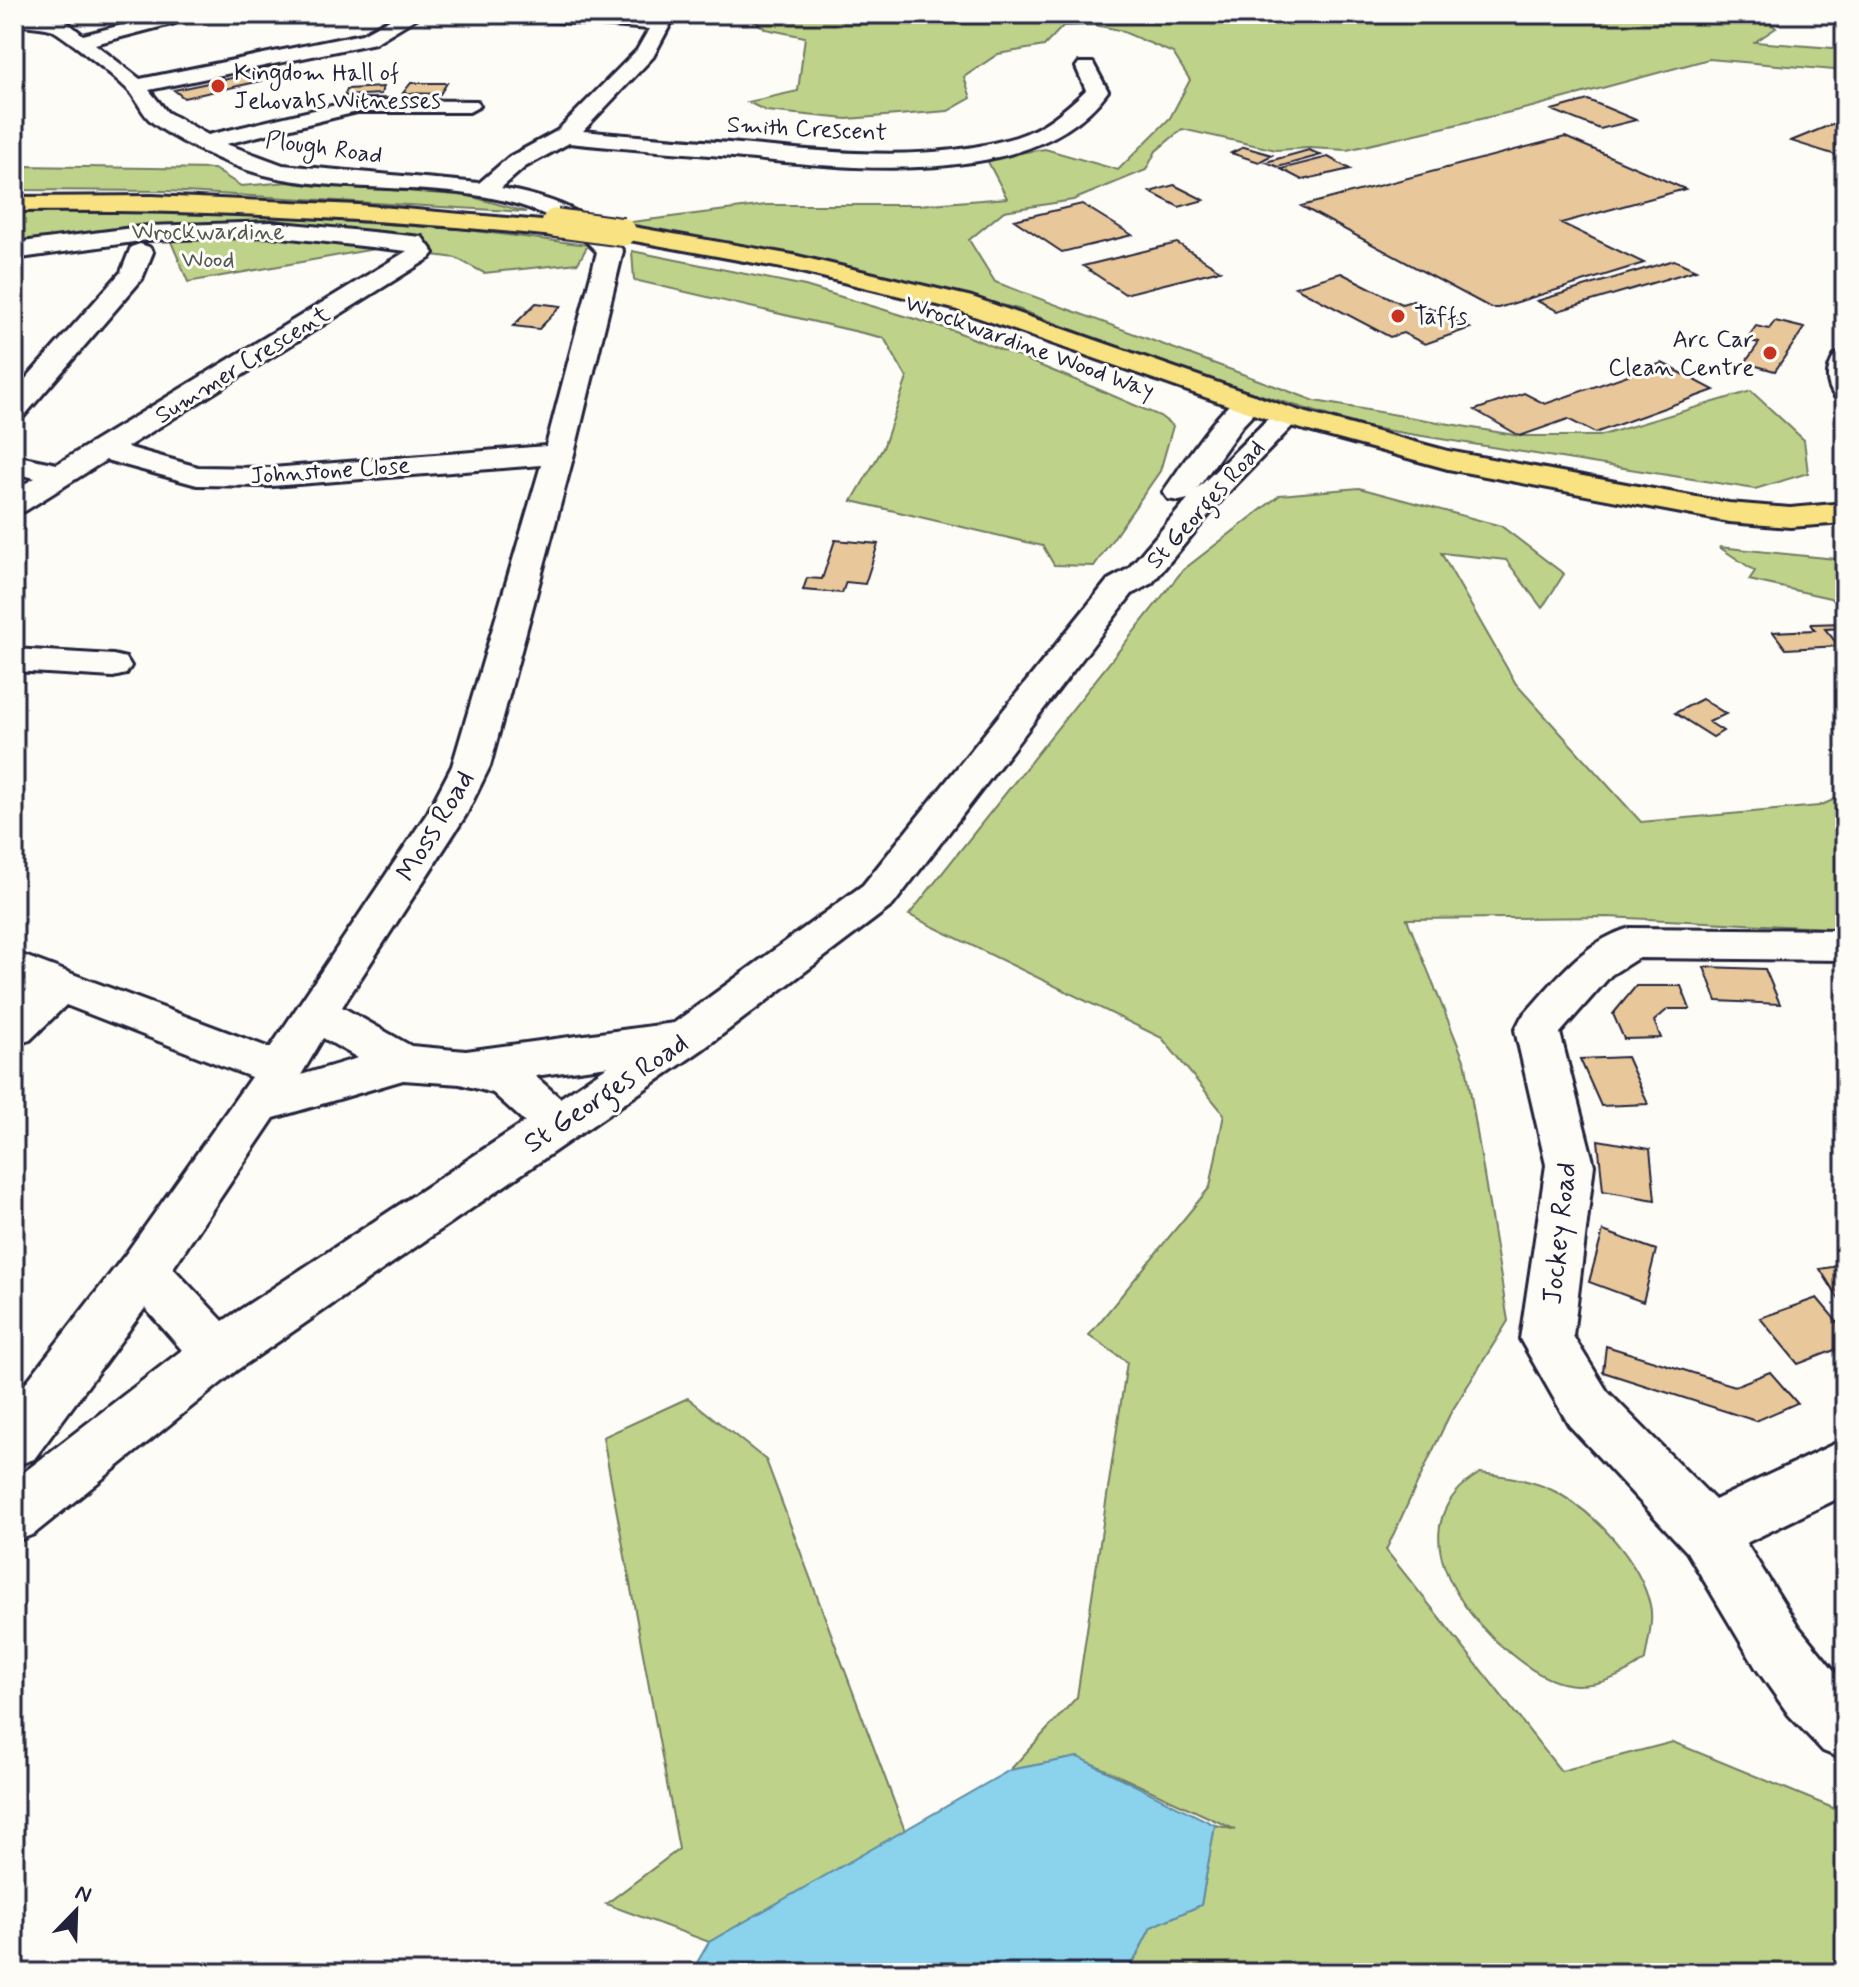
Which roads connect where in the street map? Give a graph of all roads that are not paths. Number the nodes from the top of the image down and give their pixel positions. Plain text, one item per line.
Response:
1 (413, 14) edge
2 (539, 14) edge
3 (15, 16) edge
4 (168, 19) dead end
5 (662, 19) edge
6 (82, 41) junction
7 (1086, 67) dead end
8 (136, 86) junction
9 (469, 106) dead end
10 (565, 136) junction
11 (205, 143) junction
12 (484, 191) junction
13 (14, 197) edge
14 (14, 204) edge
15 (560, 227) junction
16 (14, 251) edge
17 (140, 252) dead end
18 (1845, 361) edge
19 (1845, 391) edge
20 (14, 410) edge
21 (1241, 412) junction
22 (1279, 425) junction
23 (104, 450) junction
24 (559, 454) junction
25 (14, 464) edge
26 (62, 474) junction
27 (14, 504) edge
28 (1845, 513) edge
29 (1845, 534) edge
30 (1120, 587) junction
31 (14, 660) edge
32 (113, 666) dead end
33 (1845, 945) edge
34 (14, 968) edge
35 (60, 985) junction
36 (317, 1014) junction
37 (14, 1028) edge
38 (687, 1037) junction
39 (403, 1063) junction
40 (460, 1067) junction
41 (269, 1088) junction
42 (558, 1124) junction
43 (143, 1270) junction
44 (218, 1353) junction
45 (14, 1441) edge
46 (1845, 1465) edge
47 (14, 1515) edge
48 (1707, 1532) junction
49 (1845, 1729) edge

1 - 8 street
2 - 5 street
3 - 6 street, Plough Road
4 - 6 street
5 - 10 street
6 - 8 street, Plough Road
7 - 10 street, Smith Crescent
8 - 11 street, Plough Road
9 - 11 street
10 - 12 street
11 - 12 street, Plough Road
12 - 24 street, Moss Road
13 - 15 main road, Wrockwardine Wood Way
14 - 15 main road, Wrockwardine Wood Way
15 - 21 main road, Wrockwardine Wood Way
16 - 23 street, Summer Crescent
17 - 20 street
18 - 19 street
21 - 22 main road, Wrockwardine Wood Way
21 - 30 street, St Georges Road
22 - 28 main road, Wrockwardine Wood Way
22 - 29 main road, Wrockwardine Wood Way
22 - 30 street, St Georges Road
23 - 24 street, Johnstone Close
23 - 26 street, Summer Crescent
24 - 36 street, Moss Road
25 - 26 street
26 - 27 street, Summer Crescent
30 - 38 street, St Georges Road
31 - 32 street
33 - 48 street, Jockey Road
34 - 35 street
35 - 37 street
35 - 41 street
36 - 39 street
36 - 41 street, Moss Road
38 - 40 street
38 - 42 street, St Georges Road
39 - 40 street
39 - 41 street
40 - 42 street
41 - 43 street, Moss Road
42 - 44 street, St Georges Road
43 - 44 street
43 - 45 street, Moss Road
44 - 47 street, St Georges Road
46 - 48 street
48 - 49 street

